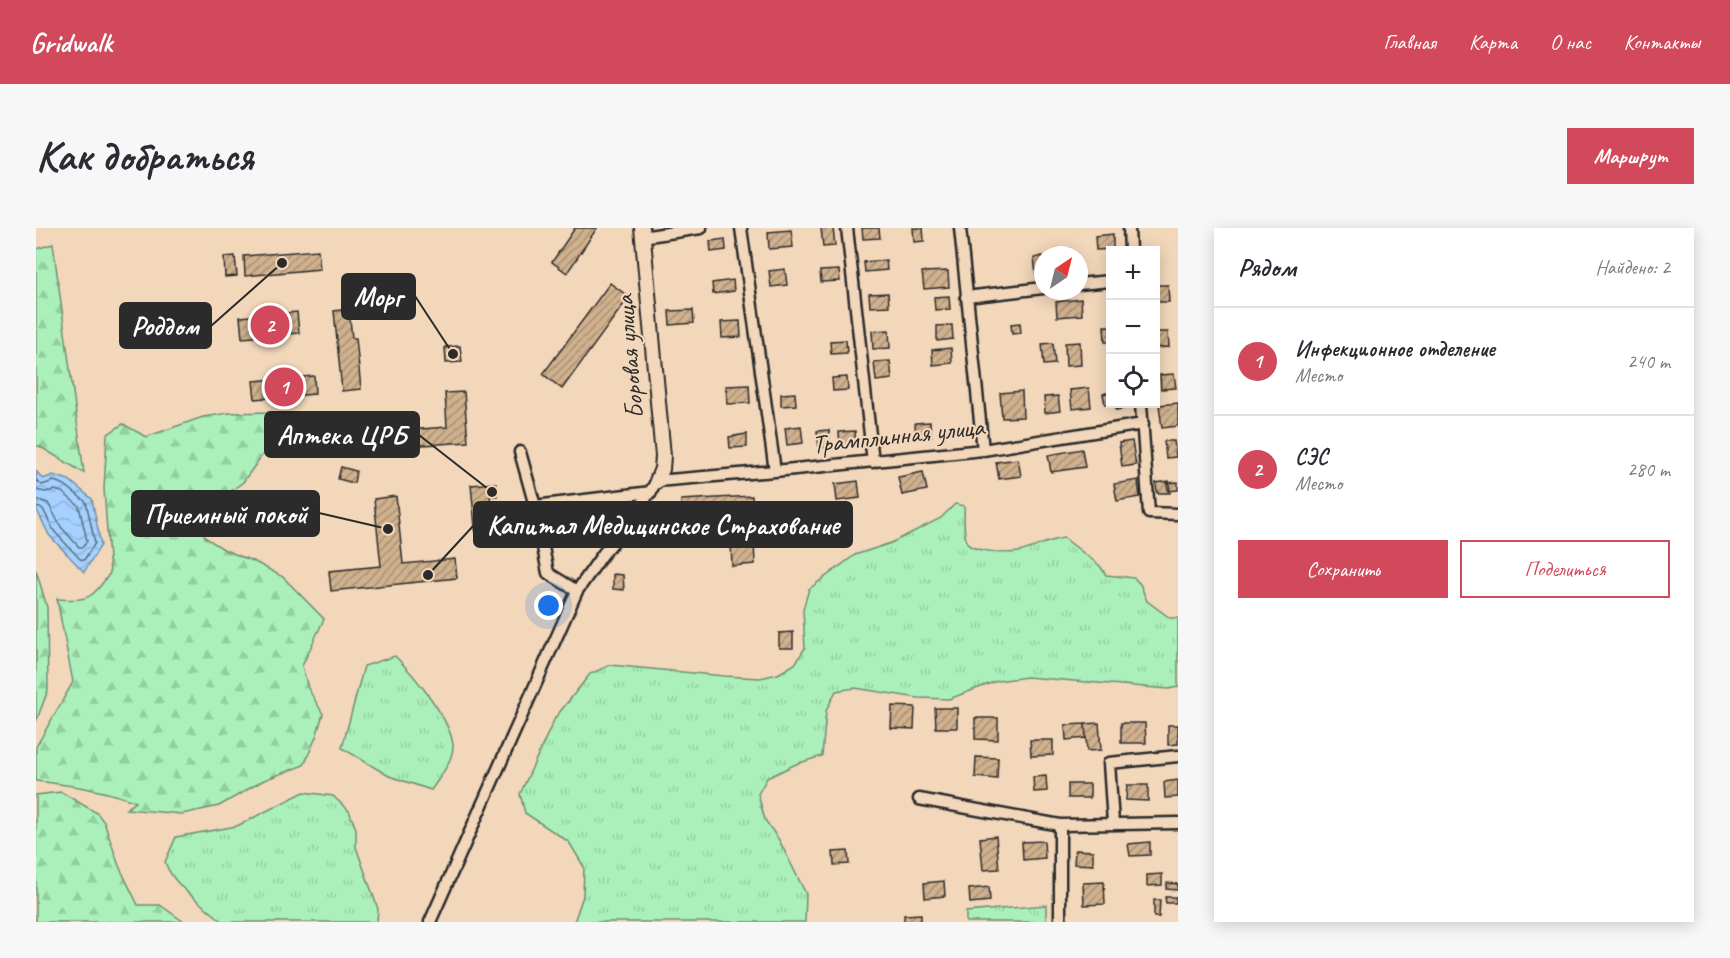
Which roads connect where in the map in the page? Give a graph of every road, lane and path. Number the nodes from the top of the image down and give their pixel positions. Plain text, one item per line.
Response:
1 (700, 228) edge
2 (741, 228) edge
3 (847, 228) edge
4 (960, 228) edge
5 (1129, 228) edge
6 (642, 232) edge
7 (1130, 246) edge
8 (1106, 281) edge
9 (1088, 283) edge
10 (1034, 289) edge
11 (966, 297) junction
12 (1141, 408) edge
13 (1143, 424) junction
14 (983, 450) junction
15 (520, 452) dead end
16 (873, 462) junction
17 (775, 471) junction
18 (654, 486) junction
19 (535, 506) junction
20 (1178, 514) edge
21 (577, 591) junction
22 (1178, 756) edge
23 (919, 799) dead end
24 (1113, 823) junction
25 (1178, 823) edge
26 (1060, 825) junction
27 (430, 922) edge
28 (1060, 922) edge

1 - 6 street
2 - 17 street
3 - 16 street
4 - 11 street
5 - 7 street
6 - 18 street, Боровая улица
8 - 9 street
10 - 11 street
11 - 14 street
12 - 13 street
13 - 14 street, Трамплинная улица
13 - 20 street
14 - 16 street, Трамплинная улица
15 - 19 street
16 - 17 street, Трамплинная улица
17 - 18 street, Трамплинная улица
18 - 19 street, Трамплинная улица
18 - 21 street
19 - 21 street
21 - 27 street
22 - 24 street
23 - 26 street
24 - 25 street
24 - 26 street
26 - 28 street

